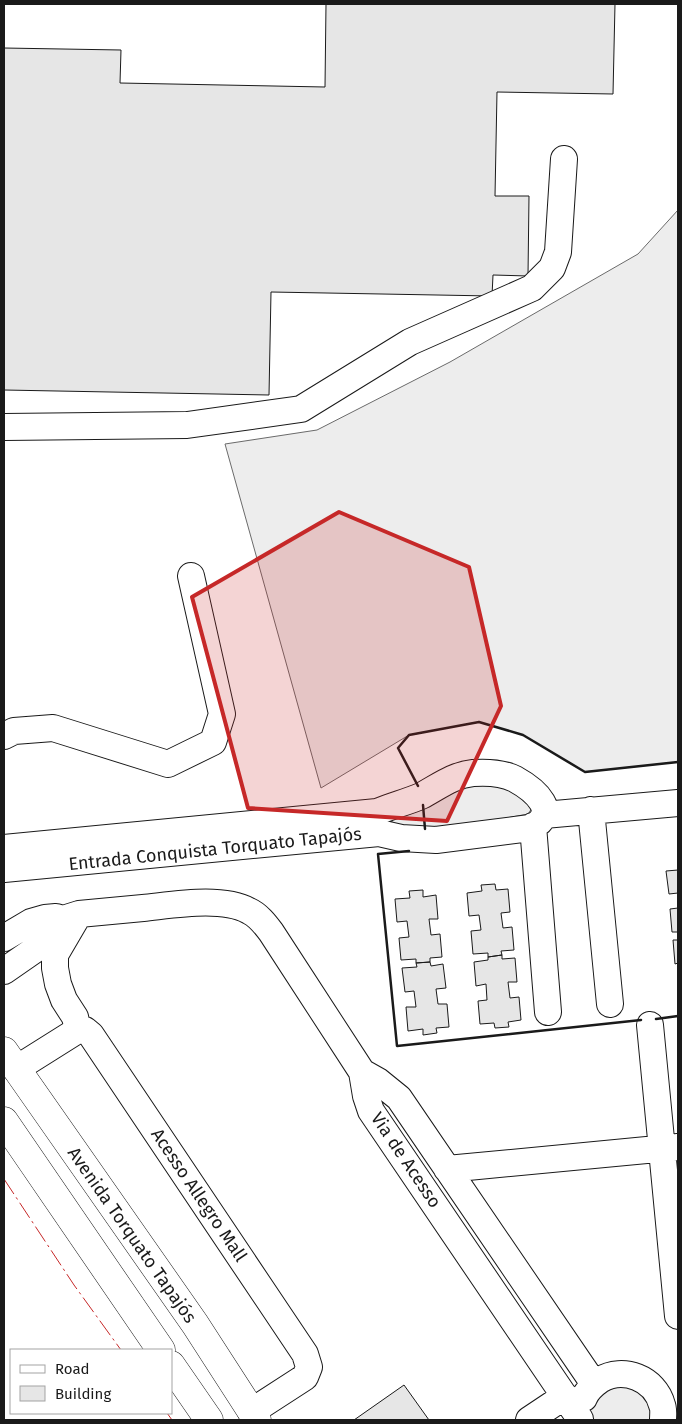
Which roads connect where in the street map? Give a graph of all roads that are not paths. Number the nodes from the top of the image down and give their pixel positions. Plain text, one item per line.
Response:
1 (564, 159) dead end
2 (4, 428) edge
3 (191, 576) dead end
4 (4, 736) edge
5 (678, 803) edge
6 (590, 810) junction
7 (539, 821) junction
8 (378, 822) junction
9 (4, 848) edge
10 (4, 870) edge
11 (71, 916) junction
12 (4, 938) edge
13 (4, 971) edge
14 (610, 1004) dead end
15 (548, 1012) dead end
16 (650, 1025) dead end
17 (78, 1030) junction
18 (10, 1060) edge
19 (362, 1072) junction
20 (4, 1121) edge
21 (670, 1148) edge
22 (448, 1169) junction
23 (678, 1316) edge
24 (160, 1349) edge
25 (172, 1366) edge
26 (594, 1384) junction
27 (565, 1396) junction
28 (254, 1416) edge
29 (209, 1420) edge
30 (529, 1420) edge
31 (580, 1420) edge
32 (663, 1420) edge

1 - 2 street
3 - 4 street
5 - 6 street
6 - 7 street
6 - 14 street
7 - 8 street, Entrada Conquista Torquato Tapajós
7 - 8 street
7 - 15 street
8 - 9 street
8 - 10 street, Entrada Conquista Torquato Tapajós
11 - 12 street
11 - 13 street
11 - 17 street
11 - 19 street
16 - 21 street
17 - 18 street
17 - 28 street, Acesso Allegro Mall
18 - 28 highway, Avenida Torquato Tapajós
19 - 22 street, Via de Acesso
19 - 27 street, Via de Acesso
20 - 24 highway
21 - 22 street
21 - 23 street
22 - 26 street, Via de Acesso
25 - 29 highway
26 - 31 street
26 - 32 street
27 - 30 street
27 - 31 street, Via de Acesso

